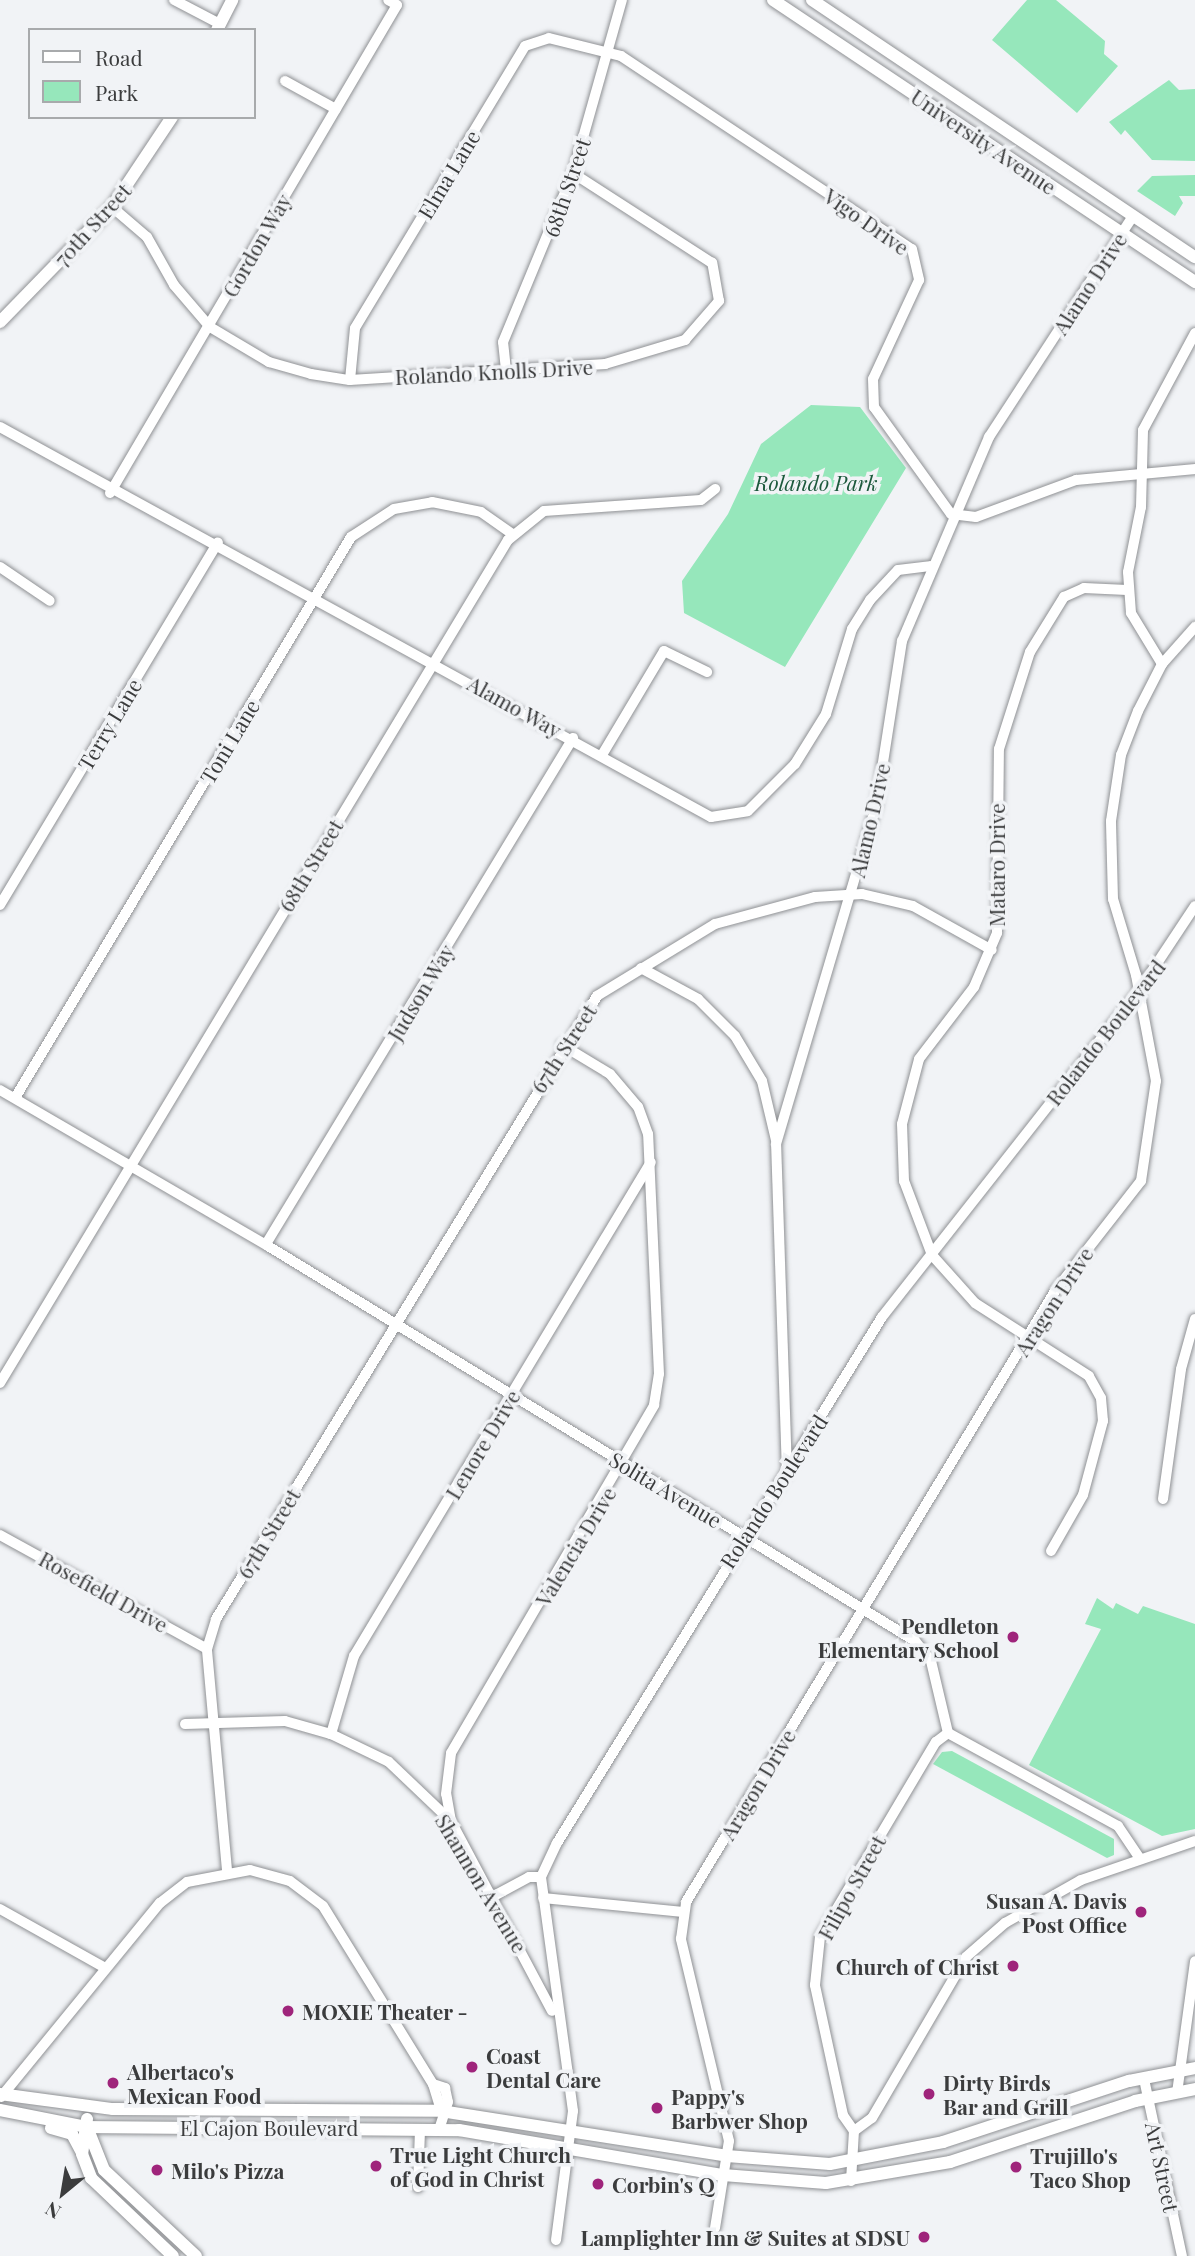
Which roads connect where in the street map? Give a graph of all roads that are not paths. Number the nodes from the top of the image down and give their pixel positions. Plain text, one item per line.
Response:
1 (174, 0) edge
2 (232, 0) edge
3 (388, 0) edge
4 (622, 0) edge
5 (773, 0) edge
6 (812, 0) edge
7 (218, 27) edge
8 (606, 53) junction
9 (922, 74) junction
10 (285, 81) dead end
11 (911, 91) junction
12 (335, 109) junction
13 (171, 119) edge
14 (573, 173) junction
15 (112, 207) junction
16 (1132, 218) junction
17 (1122, 233) junction
18 (1195, 257) edge
19 (1195, 282) edge
20 (0, 322) edge
21 (209, 327) junction
22 (1195, 334) edge
23 (506, 370) junction
24 (350, 380) junction
25 (0, 427) edge
26 (1195, 470) edge
27 (1138, 474) junction
28 (715, 489) dead end
29 (110, 493) junction
30 (951, 514) junction
31 (512, 534) junction
32 (218, 542) junction
33 (930, 566) junction
34 (0, 567) edge
35 (1127, 590) junction
36 (316, 596) junction
37 (50, 601) dead end
38 (1195, 627) edge
39 (433, 660) junction
40 (1162, 664) junction
41 (707, 672) dead end
42 (573, 738) junction
43 (602, 755) junction
44 (851, 894) junction
45 (0, 905) edge
46 (1195, 906) edge
47 (992, 950) junction
48 (641, 968) junction
49 (1138, 992) junction
50 (562, 1045) junction
51 (0, 1090) edge
52 (15, 1098) junction
53 (776, 1144) junction
54 (651, 1162) junction
55 (131, 1165) junction
56 (265, 1244) junction
57 (932, 1255) junction
58 (1195, 1319) edge
59 (394, 1324) junction
60 (1027, 1338) junction
61 (2, 1376) edge
62 (512, 1395) junction
63 (625, 1464) junction
64 (787, 1473) junction
65 (1163, 1499) dead end
66 (0, 1535) edge
67 (743, 1535) junction
68 (1051, 1551) dead end
69 (863, 1608) junction
70 (207, 1648) junction
71 (213, 1721) junction
72 (185, 1724) dead end
73 (948, 1733) junction
74 (331, 1734) junction
75 (451, 1821) junction
76 (1195, 1841) edge
77 (1139, 1857) junction
78 (226, 1870) junction
79 (541, 1877) junction
80 (492, 1897) junction
81 (543, 1898) junction
82 (0, 1909) edge
83 (683, 1912) junction
84 (1195, 1961) edge
85 (105, 1968) junction
86 (556, 2021) junction
87 (1195, 2068) edge
88 (1176, 2072) junction
89 (1144, 2078) junction
90 (1195, 2089) edge
91 (1177, 2093) junction
92 (1, 2096) edge
93 (1148, 2099) junction
94 (88, 2108) junction
95 (0, 2110) edge
96 (441, 2110) junction
97 (39, 2120) junction
98 (87, 2127) junction
99 (573, 2127) junction
100 (421, 2129) junction
101 (439, 2129) junction
102 (854, 2131) junction
103 (572, 2146) junction
104 (82, 2154) junction
105 (727, 2156) junction
106 (851, 2162) junction
107 (723, 2175) junction
108 (851, 2181) junction
109 (418, 2187) dead end
110 (128, 2214) junction
111 (715, 2228) dead end
112 (556, 2240) dead end
113 (173, 2256) edge
114 (182, 2256) edge
115 (196, 2256) edge
116 (1182, 2256) edge

1 - 7 street
2 - 7 main road
3 - 12 street, Gordon Way
4 - 8 street, 68th Street
5 - 11 main road, University Avenue
6 - 9 main road, University Avenue
8 - 14 street, 68th Street
8 - 24 street, Elma Lane
8 - 30 street, Vigo Drive
9 - 11 main road
9 - 16 main road, University Avenue
10 - 12 street
11 - 17 main road, University Avenue
12 - 21 street, Gordon Way
13 - 15 main road, 70th Street
14 - 23 street, 68th Street
14 - 23 street, Rolando Knolls Drive
15 - 20 main road, 70th Street
15 - 21 street, Rolando Knolls Drive
16 - 17 street, Alamo Drive
16 - 18 main road, University Avenue
17 - 19 main road, University Avenue
17 - 30 street, Alamo Drive
21 - 24 street, Rolando Knolls Drive
21 - 29 street, Gordon Way
22 - 27 street
23 - 24 street, Rolando Knolls Drive
25 - 29 street, Alamo Way
26 - 27 street
27 - 30 street
27 - 35 street
28 - 31 street, 68th Street
29 - 32 street, Alamo Way
30 - 33 street, Alamo Drive
31 - 36 street, Toni Lane
31 - 39 street, 68th Street
32 - 36 street, Alamo Way
32 - 45 street, Terry Lane
33 - 43 street, Alamo Way
33 - 44 street, Alamo Drive
34 - 37 street
35 - 40 street
35 - 47 street, Mataro Drive
36 - 39 street, Alamo Way
36 - 52 street, Toni Lane
38 - 40 street, Aragon Drive
39 - 42 street, Alamo Way
39 - 55 street, 68th Street
40 - 49 street, Aragon Drive
41 - 43 street
42 - 43 street, Alamo Way
42 - 56 street, Judson Way
44 - 47 street
44 - 48 street, 67th Street
44 - 53 street, Alamo Drive
46 - 49 street, Rolando Boulevard
47 - 57 street, Mataro Drive
48 - 50 street, 67th Street
48 - 53 street
49 - 57 street, Rolando Boulevard
49 - 60 street, Aragon Drive
50 - 54 street, Valencia Drive
50 - 59 street, 67th Street
51 - 52 street, Solita Avenue
52 - 55 street, Solita Avenue
53 - 64 street, Alamo Drive
54 - 62 street, Lenore Drive
54 - 63 street, Valencia Drive
55 - 56 street, Solita Avenue
55 - 61 street, 68th Street
56 - 59 street, Solita Avenue
57 - 60 street, Mataro Drive
57 - 64 street, Rolando Boulevard
58 - 65 street
59 - 62 street, Solita Avenue
59 - 70 street, 67th Street
60 - 68 street, Mataro Drive
60 - 69 street, Aragon Drive
62 - 63 street, Solita Avenue
62 - 74 street, Lenore Drive
63 - 67 street, Solita Avenue
63 - 75 street, Valencia Drive
64 - 67 street, Rolando Boulevard
66 - 70 street, Rosefield Drive
67 - 69 street, Solita Avenue
67 - 79 street, Rolando Boulevard
69 - 73 street, Solita Avenue
69 - 83 street, Aragon Drive
70 - 71 street, 67th Street
71 - 72 street, Shannon Avenue
71 - 74 street, Shannon Avenue
71 - 78 street, 67th Street
73 - 77 street
73 - 102 street, Filipo Street
74 - 75 street, Shannon Avenue
75 - 80 street, Shannon Avenue
76 - 77 street
77 - 102 street
78 - 85 street
78 - 96 street
79 - 80 street
79 - 81 street
80 - 86 street, Shannon Avenue
81 - 83 street
81 - 86 street
82 - 85 street
83 - 105 street
84 - 88 street, Art Street
85 - 92 street
86 - 99 street
87 - 88 main road, El Cajon Boulevard
88 - 89 main road, El Cajon Boulevard
88 - 91 street, Art Street
89 - 93 street, Art Street
89 - 106 main road, El Cajon Boulevard
90 - 91 main road, El Cajon Boulevard
91 - 93 main road, El Cajon Boulevard
92 - 94 main road, El Cajon Boulevard
93 - 108 main road, El Cajon Boulevard
93 - 116 street, Art Street
94 - 96 main road, El Cajon Boulevard
94 - 98 main road
95 - 97 main road, El Cajon Boulevard
96 - 99 main road, El Cajon Boulevard
96 - 101 street
97 - 98 main road, El Cajon Boulevard
97 - 104 main road
98 - 100 main road, El Cajon Boulevard
98 - 104 main road
98 - 115 main road
99 - 103 street
99 - 105 main road, El Cajon Boulevard
100 - 101 main road, El Cajon Boulevard
100 - 109 street
101 - 103 main road, El Cajon Boulevard
102 - 106 street
103 - 107 main road, El Cajon Boulevard
103 - 112 street
104 - 110 main road
105 - 106 main road, El Cajon Boulevard
105 - 107 street
106 - 108 street
107 - 108 main road, El Cajon Boulevard
107 - 111 street
110 - 113 main road
110 - 114 main road

